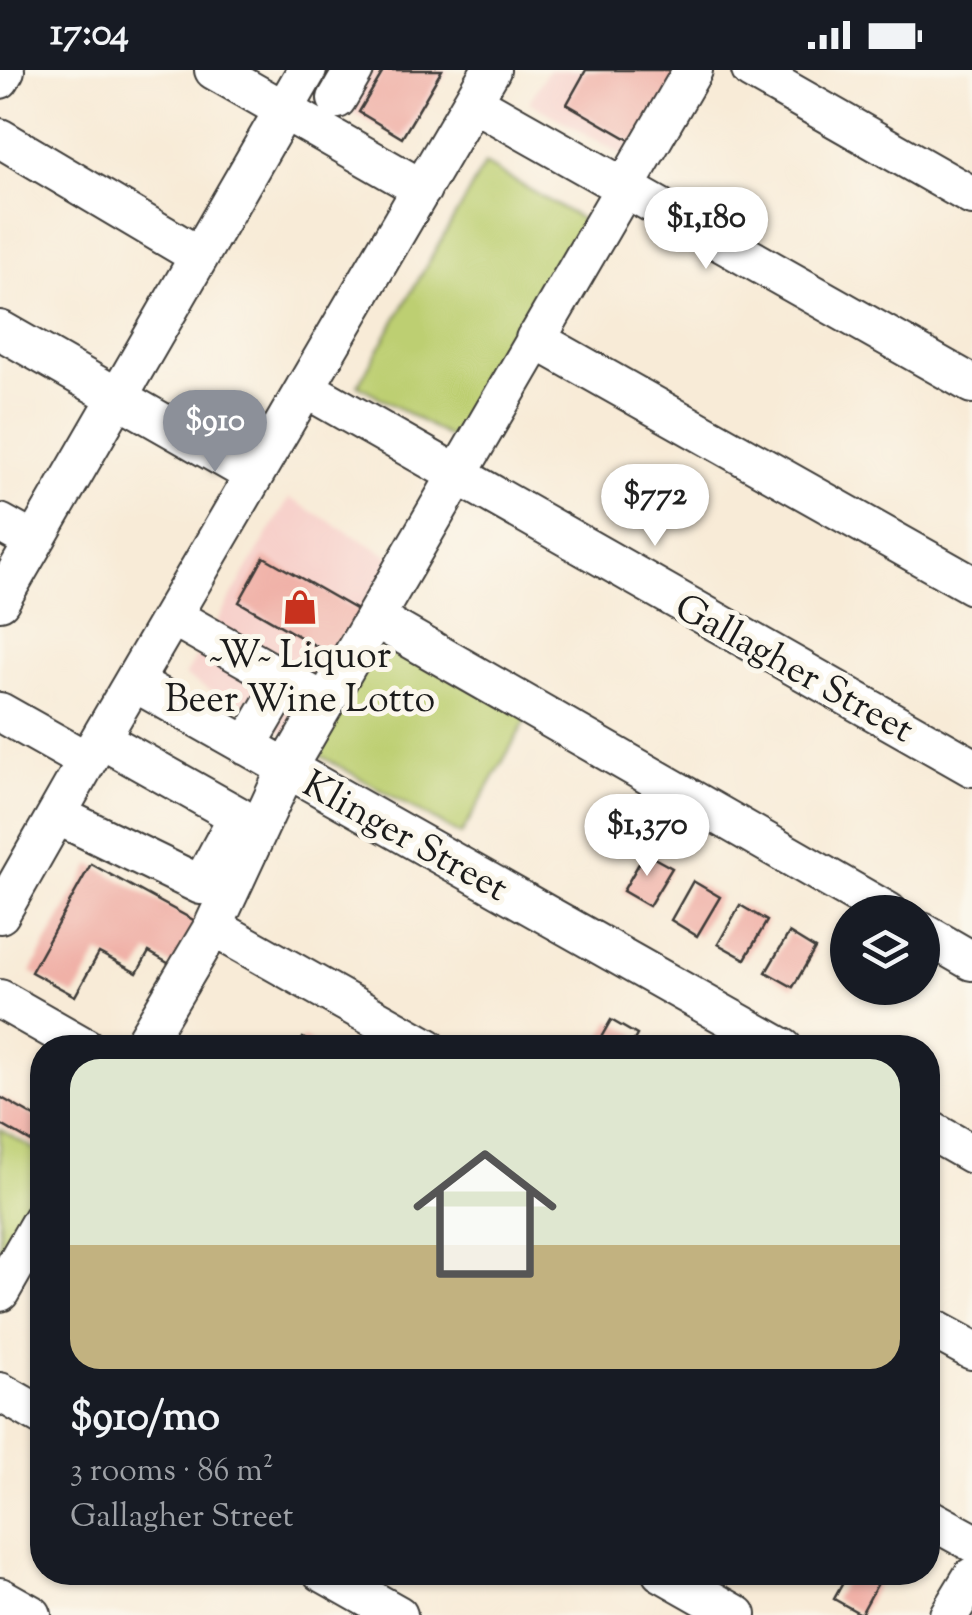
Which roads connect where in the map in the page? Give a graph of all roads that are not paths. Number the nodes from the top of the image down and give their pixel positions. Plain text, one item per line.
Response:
1 (5, 70) edge
2 (214, 70) edge
3 (307, 70) edge
4 (693, 70) edge
5 (751, 70) edge
6 (0, 79) edge
7 (482, 86) edge
8 (284, 110) junction
9 (0, 138) edge
10 (624, 186) junction
11 (422, 189) junction
12 (972, 196) edge
13 (199, 256) junction
14 (0, 330) edge
15 (535, 340) junction
16 (972, 384) edge
17 (304, 388) junction
18 (118, 397) junction
19 (254, 476) junction
20 (456, 476) junction
21 (0, 523) edge
22 (34, 542) junction
23 (972, 585) edge
24 (0, 601) edge
25 (172, 616) junction
26 (374, 618) junction
27 (134, 682) junction
28 (0, 712) edge
29 (247, 746) junction
30 (94, 750) junction
31 (972, 767) edge
32 (288, 768) junction
33 (56, 815) junction
34 (858, 895) edge
35 (0, 914) edge
36 (212, 927) junction
37 (940, 942) edge
38 (972, 960) edge
39 (0, 1000) edge
40 (63, 1035) edge
41 (150, 1035) edge
42 (405, 1035) edge
43 (759, 1035) edge
44 (940, 1136) edge
45 (972, 1154) edge
46 (30, 1242) edge
47 (0, 1292) edge
48 (940, 1333) edge
49 (972, 1350) edge
50 (0, 1392) edge
51 (30, 1409) edge
52 (940, 1525) edge
53 (972, 1542) edge
54 (972, 1576) edge
55 (345, 1585) edge
56 (684, 1585) edge
57 (0, 1597) edge
58 (32, 1615) edge
59 (398, 1615) edge
60 (737, 1615) edge
61 (949, 1615) edge

1 - 6 street
2 - 8 street
3 - 8 street
4 - 10 street
5 - 12 street
7 - 10 street
7 - 11 street
8 - 11 street
8 - 13 street
9 - 13 street
10 - 15 street
10 - 16 street
11 - 17 street
13 - 18 street
14 - 18 street
15 - 20 street
15 - 23 street
17 - 19 street
17 - 20 street, Gallagher Street
18 - 19 street
18 - 22 street
19 - 25 street
20 - 26 street
20 - 31 street, Gallagher Street
21 - 22 street
22 - 24 street
25 - 27 street
25 - 29 street
26 - 32 street
26 - 34 street
27 - 29 street, Klinger Street
27 - 30 street
28 - 30 street
29 - 32 street, Klinger Street
30 - 33 street
30 - 33 street
32 - 36 street
32 - 43 street, Klinger Street
33 - 35 street
36 - 41 street
36 - 42 street
37 - 38 street
39 - 40 street
44 - 45 street
46 - 47 street
48 - 49 street
50 - 51 street
52 - 53 street
54 - 61 street
55 - 59 street
56 - 60 street
57 - 58 street

